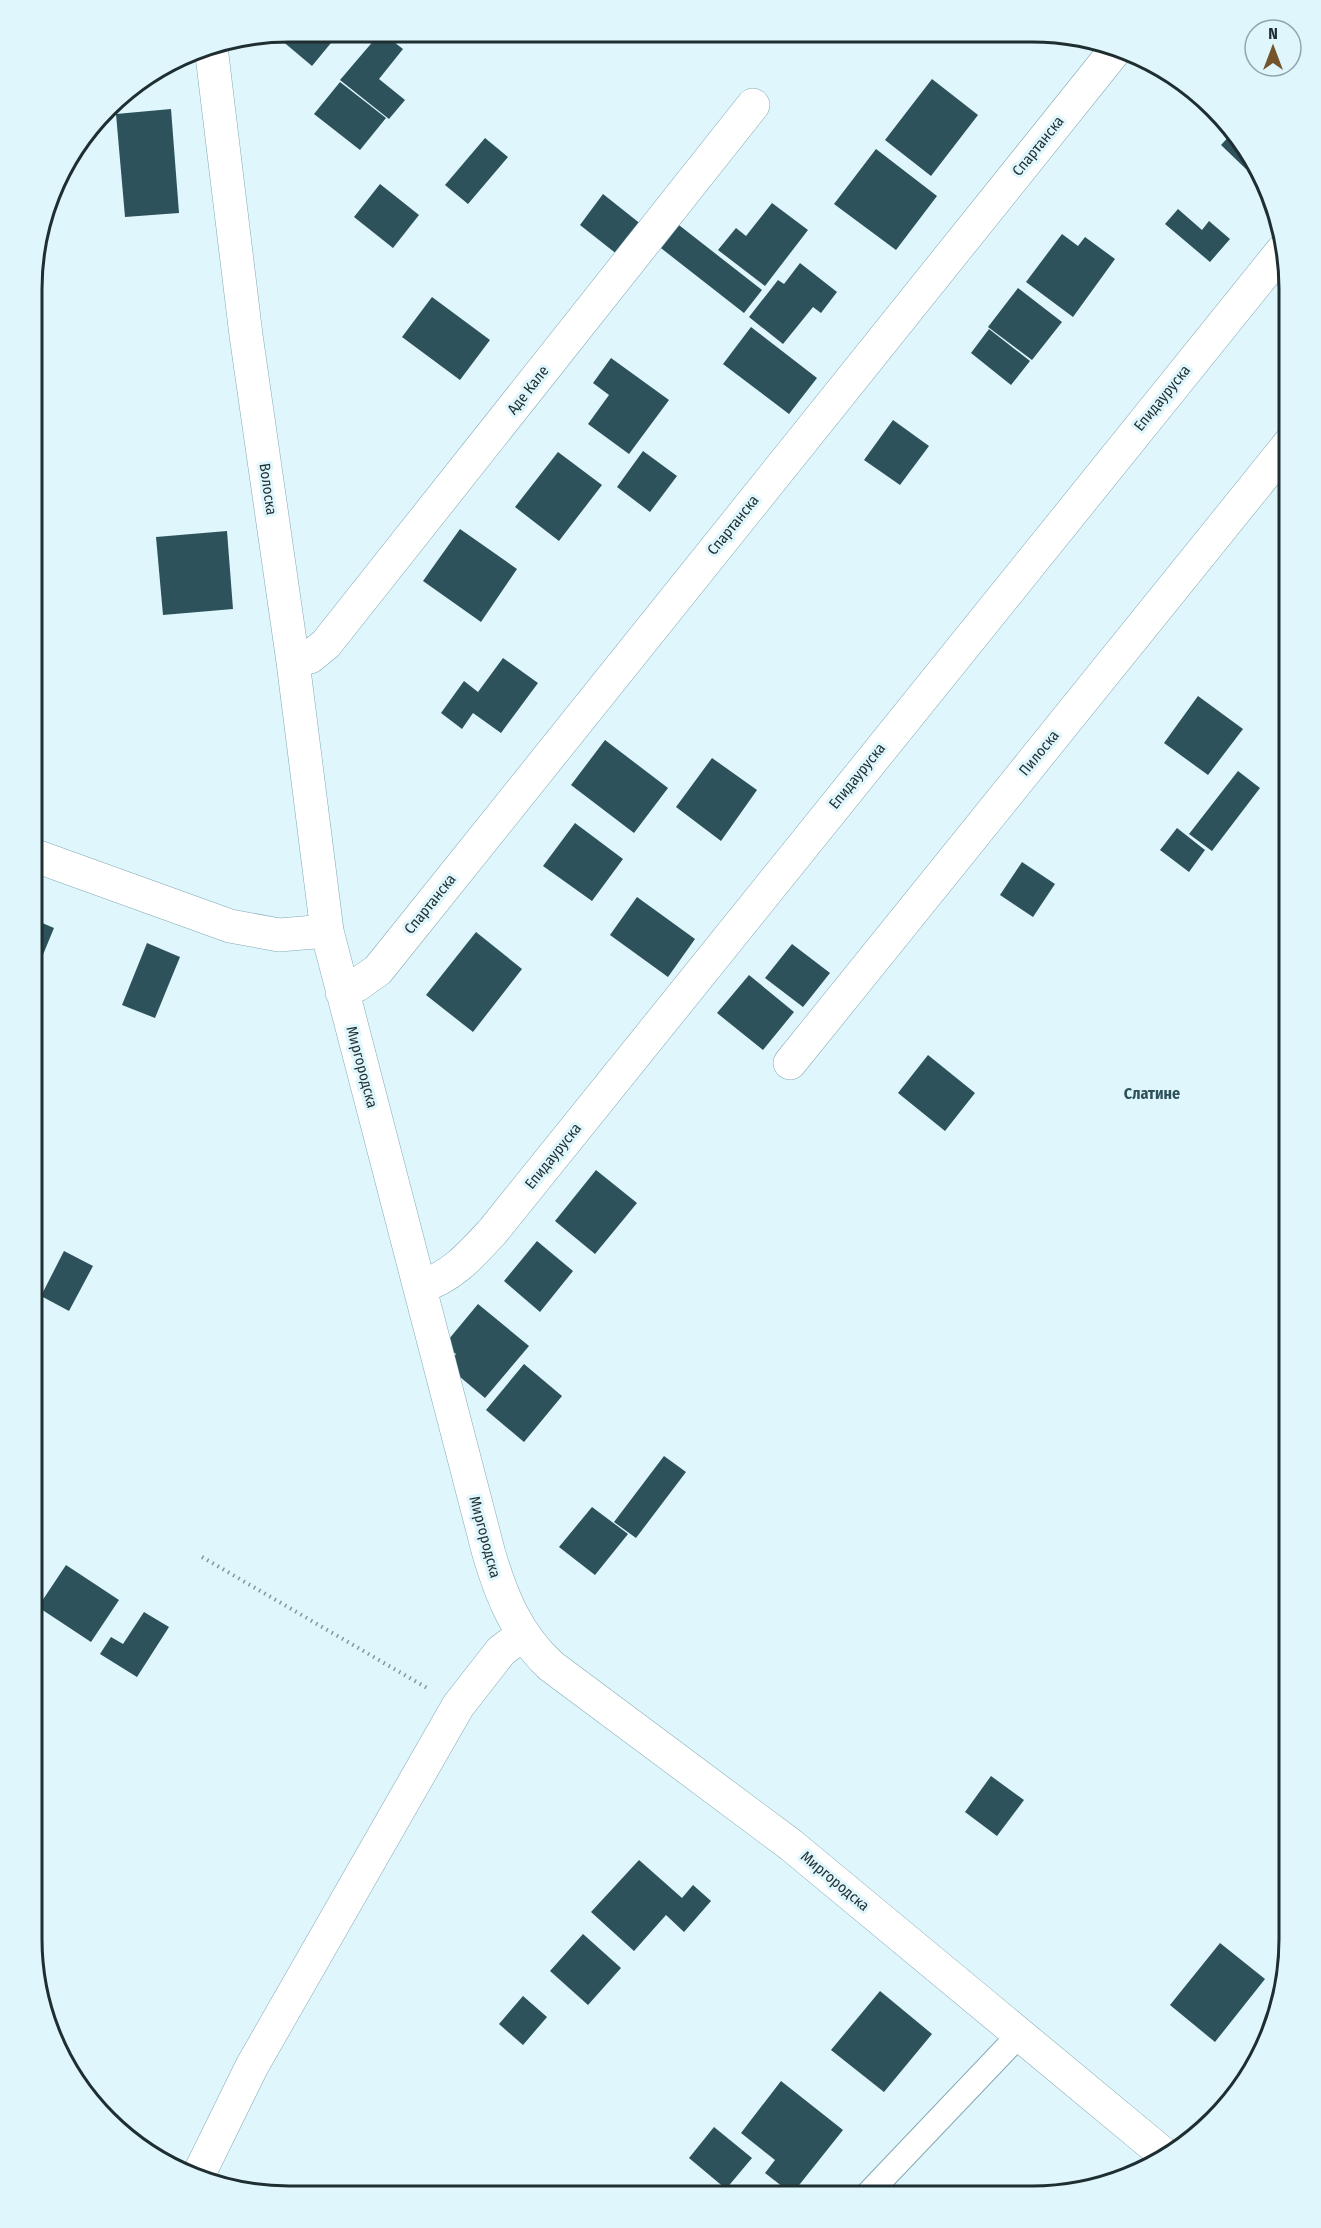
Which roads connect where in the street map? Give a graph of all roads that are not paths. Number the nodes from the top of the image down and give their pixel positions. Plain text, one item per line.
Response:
1 (212, 54) edge
2 (1111, 55) edge
3 (753, 105) dead end
4 (1277, 257) edge
5 (1279, 456) edge
6 (293, 662) junction
7 (42, 858) edge
8 (327, 931) junction
9 (342, 992) junction
10 (790, 1063) dead end
11 (420, 1287) junction
12 (522, 1635) junction
13 (1020, 2034) junction
14 (1159, 2150) edge
15 (201, 2169) edge
16 (876, 2186) edge

1 - 6 street, Волоска
2 - 9 street, Спартанска
3 - 6 street, Аде Кале
4 - 11 street, Епидауруска
5 - 10 street, Пилоска
6 - 8 street, Волоска
7 - 8 street
8 - 9 street, Миргородска
9 - 11 street, Миргородска
11 - 12 street, Миргородска
12 - 13 street, Миргородска
12 - 15 street
13 - 14 street, Миргородска
13 - 16 lane

